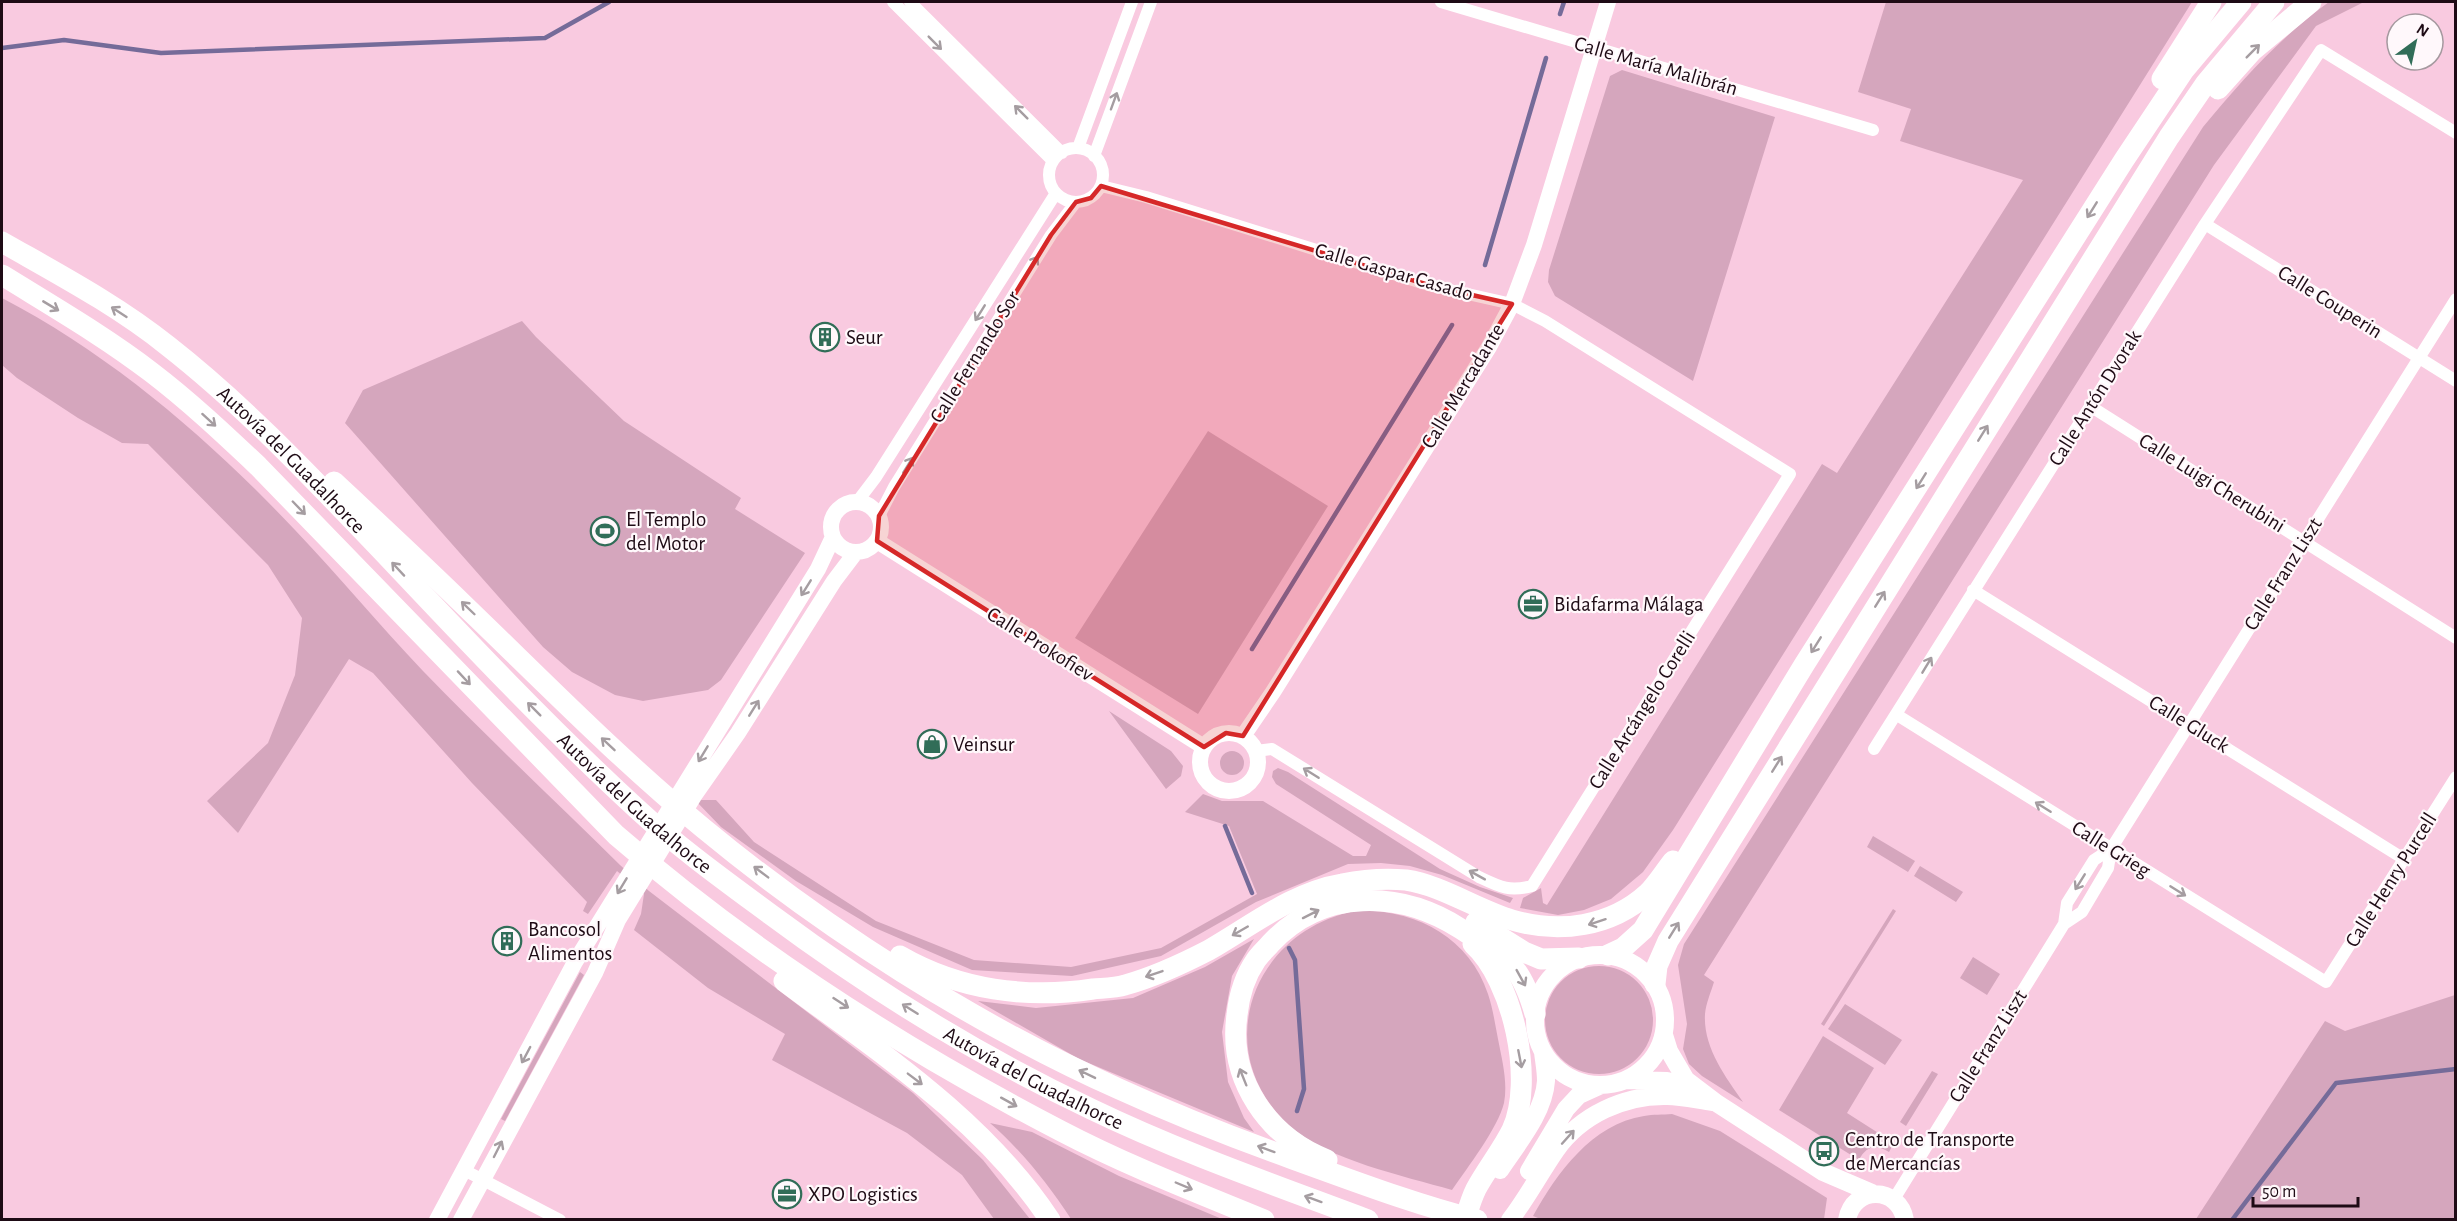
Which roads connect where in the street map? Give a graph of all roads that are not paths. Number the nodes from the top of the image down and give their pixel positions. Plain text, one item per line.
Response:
1 (893, 2) edge
2 (910, 2) edge
3 (1132, 2) edge
4 (1151, 2) edge
5 (1441, 2) edge
6 (1608, 2) edge
7 (2211, 2) edge
8 (2241, 2) edge
9 (2274, 2) edge
10 (2311, 2) edge
11 (1594, 48) junction
12 (1873, 130) dead end
13 (2456, 133) edge
14 (2169, 137) junction
15 (1078, 148) junction
16 (1094, 156) junction
17 (1058, 157) junction
18 (2124, 160) junction
19 (1101, 186) junction
20 (1056, 193) junction
21 (1076, 202) junction
22 (2205, 224) junction
23 (2, 242) edge
24 (2, 275) edge
25 (2456, 299) edge
26 (1512, 304) junction
27 (167, 345) junction
28 (2419, 358) junction
29 (2456, 381) edge
30 (2090, 406) junction
31 (1790, 474) joint
32 (857, 502) junction
33 (879, 516) junction
34 (833, 537) junction
35 (877, 541) junction
36 (2304, 542) junction
37 (856, 552) junction
38 (1973, 590) junction
39 (2456, 638) edge
40 (1897, 715) junction
41 (2189, 724) junction
42 (1243, 736) junction
43 (1204, 747) junction
44 (1874, 749) dead end
45 (1256, 751) junction
46 (1736, 776) junction
47 (2456, 777) edge
48 (658, 840) junction
49 (2111, 849) junction
50 (2404, 859) junction
51 (1371, 880) junction
52 (673, 884) junction
53 (790, 894) junction
54 (1446, 920) junction
55 (1608, 955) junction
56 (1580, 958) junction
57 (2326, 982) joint
58 (1655, 984) junction
59 (1535, 1014) junction
60 (1664, 1035) junction
61 (1544, 1052) junction
62 (1625, 1080) junction
63 (1600, 1085) junction
64 (1715, 1102) junction
65 (464, 1170) junction
66 (1823, 1172) junction
67 (484, 1179) junction
68 (1872, 1193) junction
69 (1894, 1199) junction
70 (1422, 1201) junction
71 (1847, 1218) edge
72 (436, 1220) edge
73 (461, 1220) edge
74 (560, 1220) edge
75 (1050, 1220) edge
76 (1264, 1220) edge
77 (1368, 1220) edge
78 (1466, 1220) edge
79 (1478, 1220) edge
80 (1500, 1220) edge
81 (1510, 1220) edge
82 (1905, 1220) edge

1 -> 17 street
17 -> 2 street
3 - 15 street
16 -> 4 street
5 - 11 street, Calle María Malibrán
6 - 11 street, Calle Mercadante
7 - 18 highway
8 - 18 highway
9 - 14 highway
14 -> 10 highway
11 - 12 street, Calle María Malibrán
11 - 26 street, Calle Mercadante
13 - 22 street, Calle Antón Dvorak
58 -> 14 highway
15 - 16 street
15 - 17 street
16 - 19 street
17 - 20 street
18 -> 46 highway
19 - 21 street
19 - 26 street, Calle Gaspar Casado
20 - 21 street
20 -> 32 street, Calle Fernando Sor
33 -> 21 street, Calle Fernando Sor
22 - 28 street, Calle Couperin
22 - 30 street, Calle Antón Dvorak
27 -> 23 highway, Autovía del Guadalhorce
24 -> 52 highway, Autovía del Guadalhorce
25 - 28 street, Calle Franz Liszt
26 - 31 street, Calle Gaspar Casado
26 - 42 street, Calle Mercadante
53 -> 27 highway
77 -> 27 highway, Autovía del Guadalhorce
28 - 29 street, Calle Couperin
28 - 36 street, Calle Franz Liszt
30 - 36 street, Calle Luigi Cherubini
30 - 38 street, Calle Antón Dvorak
31 -> 45 street, Calle Arcángelo Corelli
32 - 33 street
32 - 34 street
33 - 35 street
34 - 37 street
34 -> 48 street
35 - 37 street
35 - 43 street, Calle Prokofiev
36 - 39 street, Calle Luigi Cherubini
36 - 41 street, Calle Franz Liszt
48 -> 37 street
40 -> 38 street, Calle Antón Dvorak
38 - 41 street, Calle Gluck
40 - 44 street, Calle Antón Dvorak
49 -> 40 street, Calle Grieg
41 - 49 street, Calle Franz Liszt
41 - 50 street, Calle Gluck
42 - 43 street
42 - 45 street
43 - 45 street
46 -> 51 highway
46 - 55 highway
47 - 50 street, Calle Henry Purcell
48 -> 65 street
67 -> 48 street
49 -> 57 street, Calle Grieg
49 - 69 street, Calle Franz Liszt
50 - 57 street, Calle Henry Purcell
51 -> 53 highway
51 - 56 highway
52 -> 75 highway
52 -> 76 highway, Autovía del Guadalhorce
70 -> 53 highway
54 -> 59 highway
70 -> 54 highway
54 -> 78 highway
55 - 56 main road
55 - 58 main road
56 - 59 main road
58 - 60 main road
59 - 61 main road
60 - 62 main road
60 - 64 main road
61 - 63 main road
61 - 78 main road
62 - 63 main road
62 - 64 main road
63 - 80 main road
64 - 66 main road
81 -> 64 main road
65 - 67 street
65 - 72 street
66 - 68 main road
66 - 71 main road
67 - 73 street
67 - 74 street
68 - 69 main road
68 - 71 main road
69 - 82 main road
70 - 79 highway

